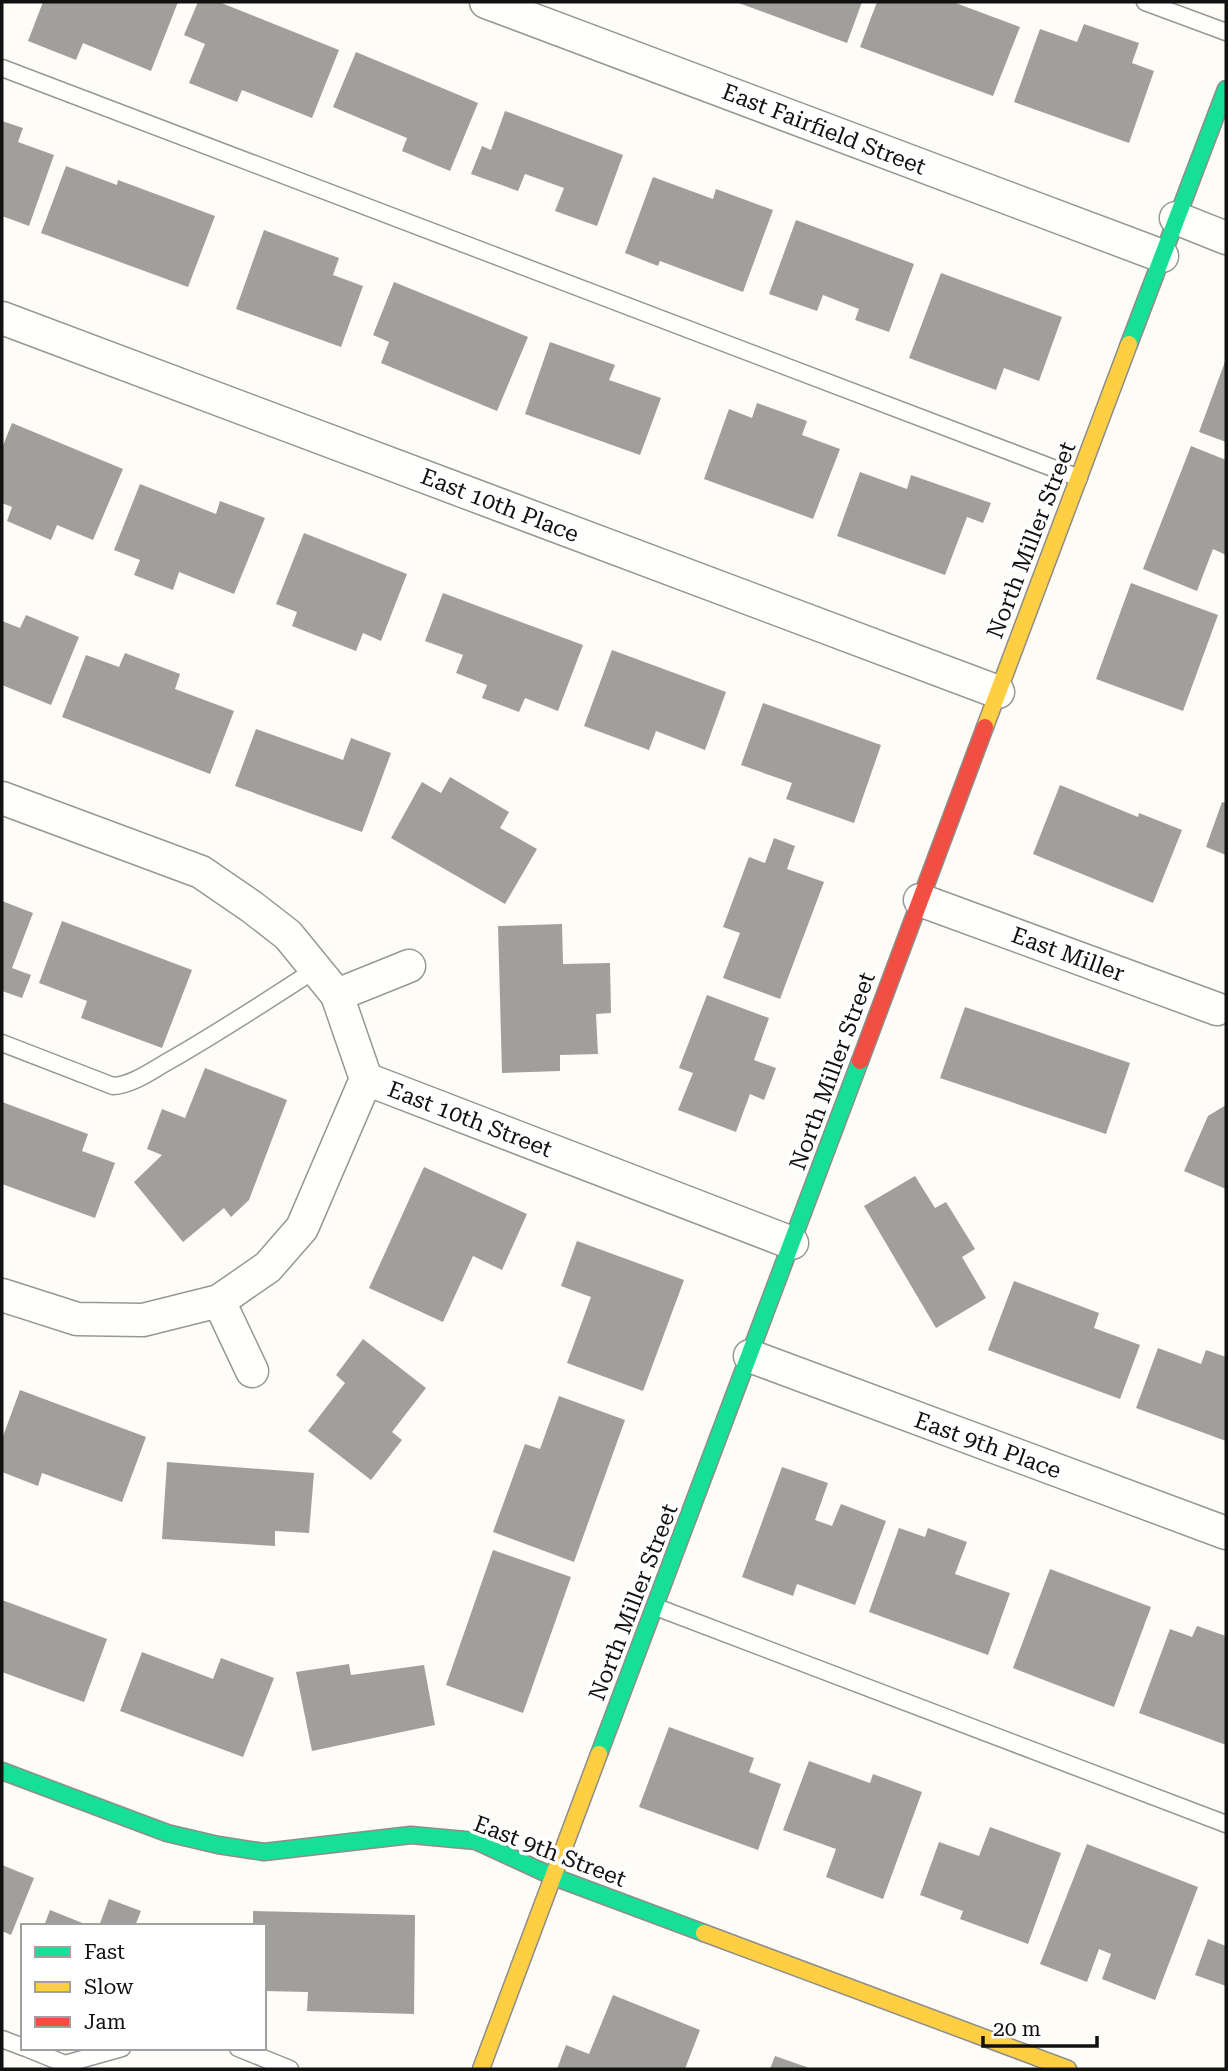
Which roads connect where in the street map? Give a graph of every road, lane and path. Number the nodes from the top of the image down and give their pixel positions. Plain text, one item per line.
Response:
1 (486, 2) edge
2 (1145, 2) edge
3 (1226, 32) edge
4 (2, 68) edge
5 (1226, 89) edge
6 (1176, 218) junction
7 (1226, 238) edge
8 (1162, 256) junction
9 (2, 318) edge
10 (1079, 478) junction
11 (998, 692) junction
12 (2, 798) edge
13 (920, 900) junction
14 (409, 966) dead end
15 (316, 968) junction
16 (337, 995) junction
17 (1217, 1009) dead end
18 (2, 1043) edge
19 (366, 1079) junction
20 (792, 1242) junction
21 (2, 1295) edge
22 (219, 1301) junction
23 (750, 1356) junction
24 (252, 1371) dead end
25 (1226, 1533) edge
26 (656, 1607) junction
27 (2, 1771) edge
28 (1226, 1824) edge
29 (554, 1877) junction
30 (2, 2039) edge
31 (21, 2047) edge
32 (29, 2050) edge
33 (115, 2050) edge
34 (243, 2050) edge
35 (290, 2069) edge
36 (481, 2069) edge
37 (1068, 2069) edge

1 - 8 street, East Fairfield Street
2 - 3 lane
4 - 10 lane
5 - 6 street, North Miller Street
6 - 7 street
6 - 8 street, North Miller Street
8 - 10 street, North Miller Street
9 - 11 street, East 10th Place
10 - 11 street, North Miller Street
11 - 13 street, North Miller Street
12 - 15 street, East 10th Street
13 - 17 street, East Miller
13 - 20 street, North Miller Street
14 - 16 street
15 - 16 street, East 10th Street
15 - 18 lane
16 - 19 street, East 10th Street
19 - 20 street, East 10th Street
19 - 22 street
20 - 23 street, North Miller Street
21 - 22 street
22 - 24 street
23 - 25 street, East 9th Place
23 - 26 street, North Miller Street
26 - 28 lane
26 - 29 street, North Miller Street
27 - 29 street, East 9th Street
29 - 36 street, North Miller Street
29 - 37 street, East 9th Street
30 - 31 lane
32 - 33 lane
34 - 35 lane

